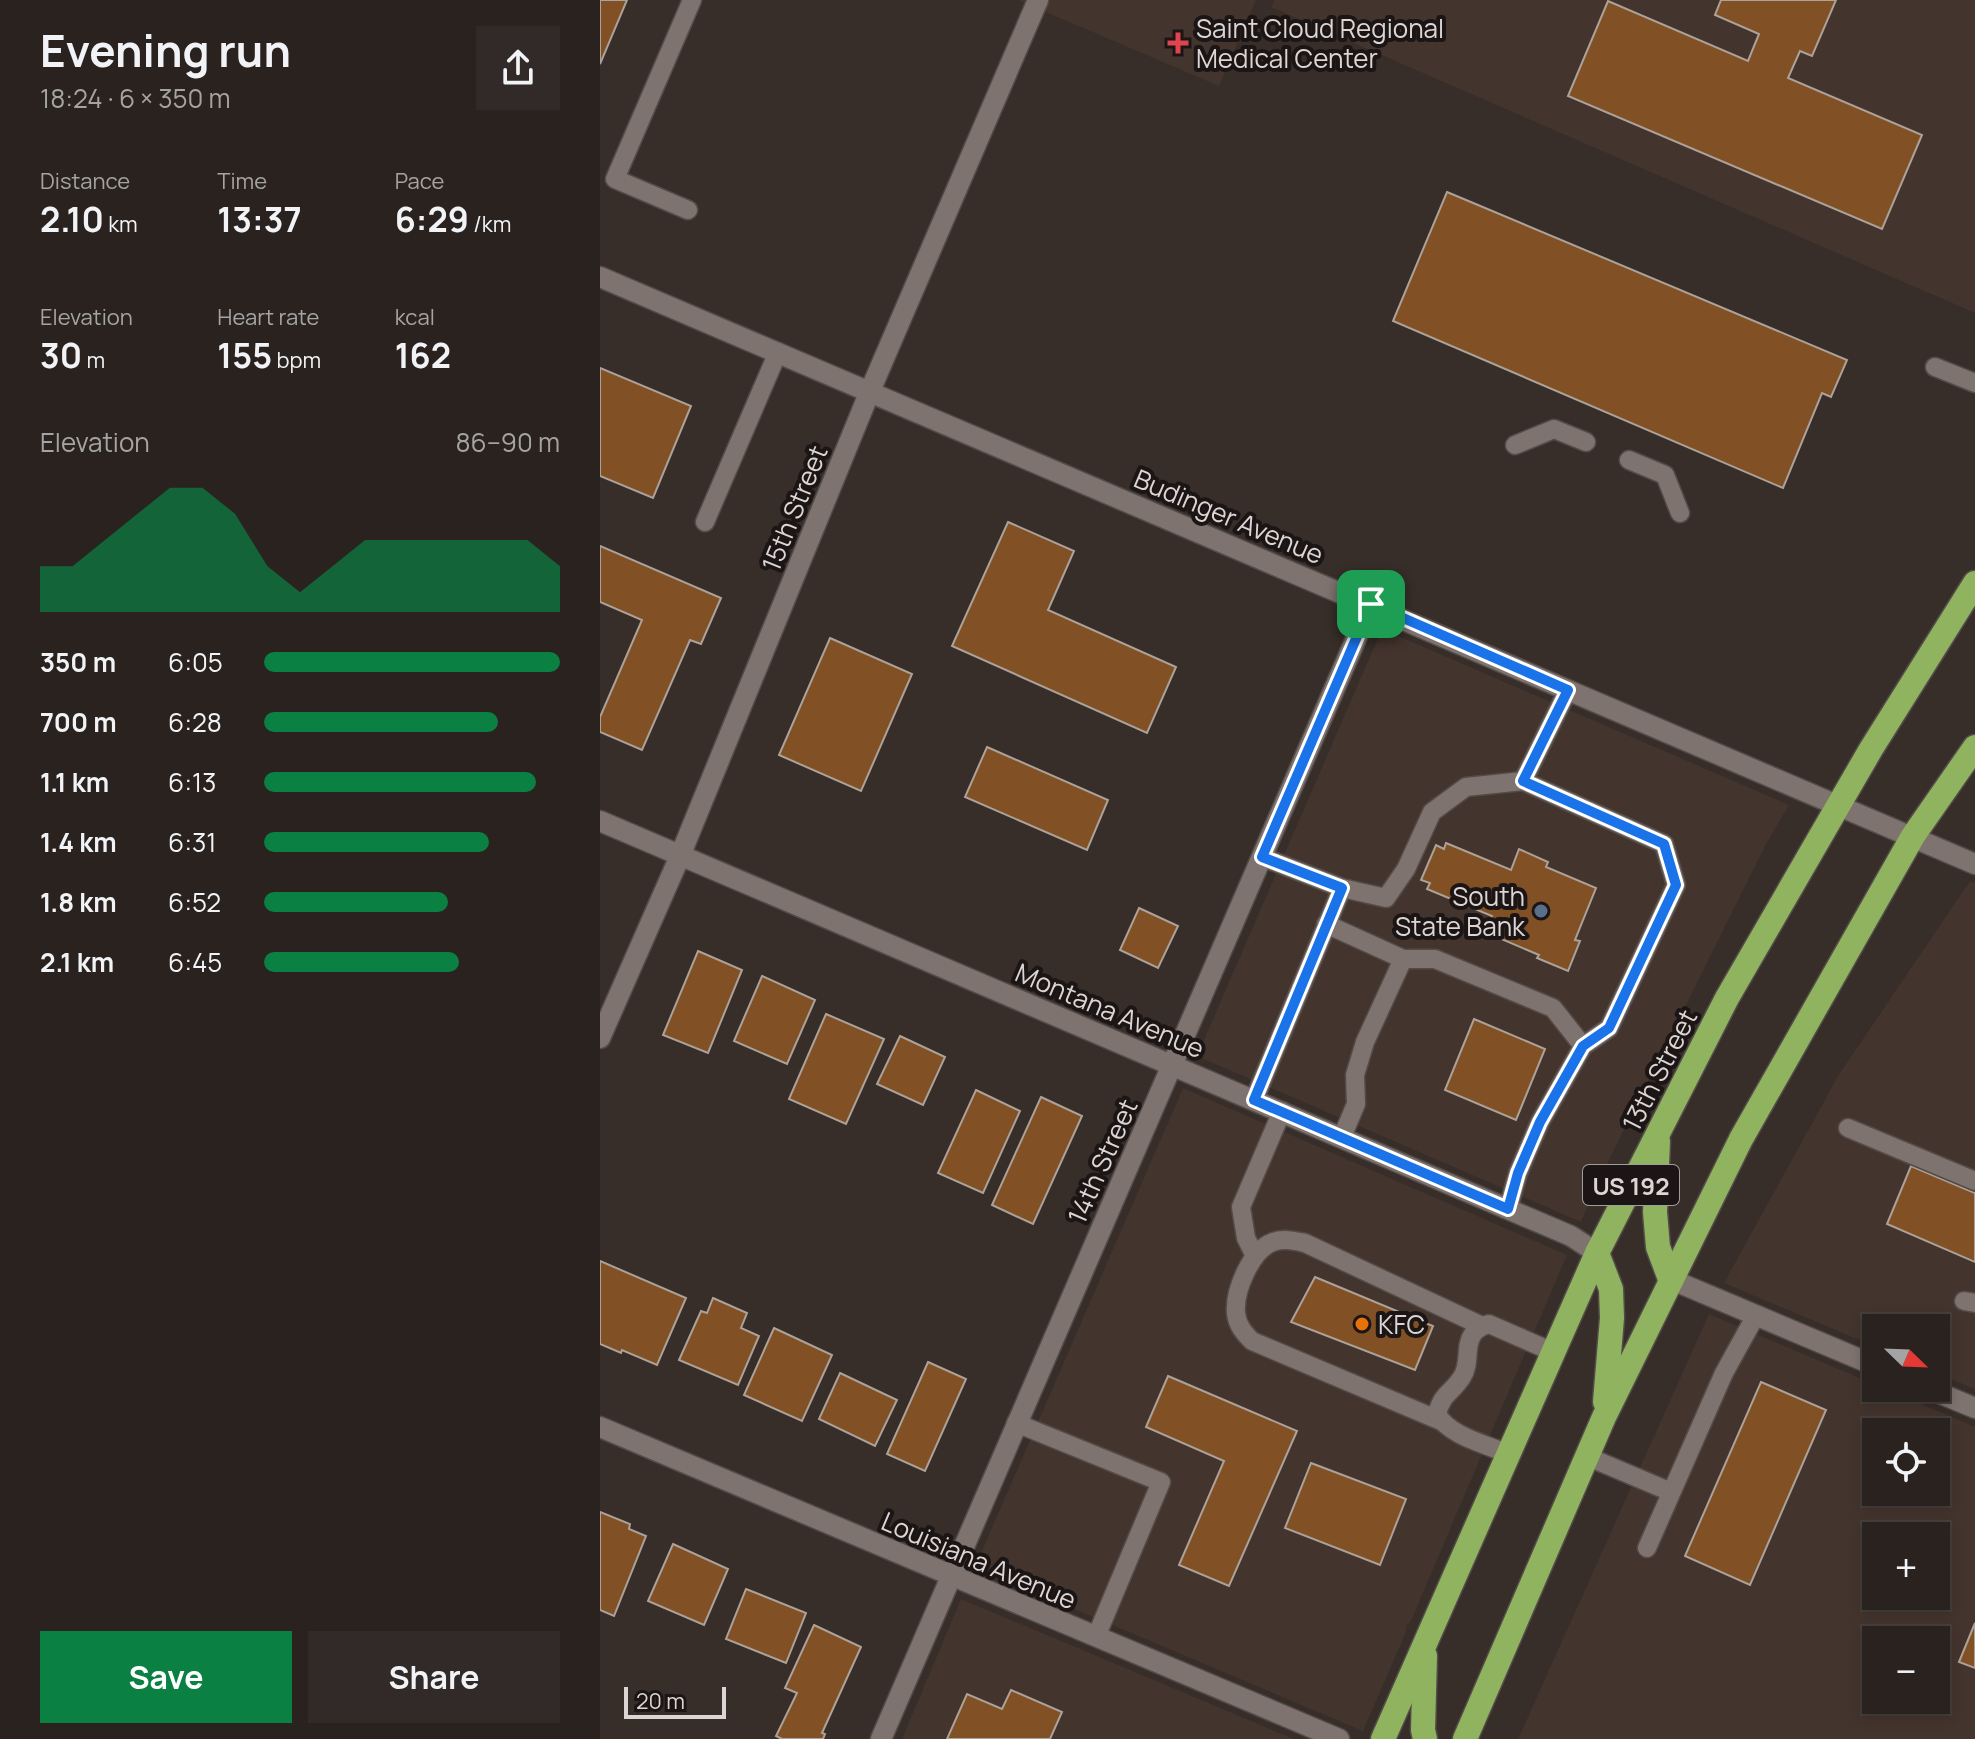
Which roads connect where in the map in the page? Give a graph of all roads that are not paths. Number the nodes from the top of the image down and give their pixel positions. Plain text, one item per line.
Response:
1 (692, 0) edge
2 (1038, 0) edge
3 (608, 176) edge
4 (688, 210) dead end
5 (600, 277) edge
6 (778, 352) junction
7 (1935, 367) dead end
8 (1975, 383) edge
9 (870, 391) junction
10 (1586, 442) dead end
11 (1515, 445) dead end
12 (1629, 460) dead end
13 (1680, 513) dead end
14 (705, 522) dead end
15 (1975, 583) edge
16 (1371, 604) junction
17 (1568, 690) junction
18 (1975, 747) edge
19 (1523, 781) junction
20 (1837, 806) junction
21 (600, 821) edge
22 (1913, 836) junction
23 (680, 856) junction
24 (1262, 857) junction
25 (1975, 864) edge
26 (1342, 888) junction
27 (1326, 924) junction
28 (1403, 959) junction
29 (600, 1038) edge
30 (1583, 1046) junction
31 (1172, 1064) junction
32 (1254, 1100) junction
33 (1282, 1111) junction
34 (1848, 1128) dead end
35 (1659, 1131) junction
36 (1342, 1137) junction
37 (1975, 1181) edge
38 (1508, 1209) junction
39 (1597, 1253) junction
40 (1255, 1256) junction
41 (1670, 1279) junction
42 (1756, 1315) junction
43 (1482, 1326) junction
44 (1553, 1352) junction
45 (1862, 1360) edge
46 (1950, 1398) edge
47 (1975, 1408) edge
48 (1604, 1417) junction
49 (1441, 1421) junction
50 (1016, 1423) junction
51 (600, 1427) edge
52 (1508, 1454) junction
53 (1586, 1456) junction
54 (1671, 1492) junction
55 (1647, 1548) dead end
56 (950, 1576) junction
57 (1096, 1637) junction
58 (1425, 1642) junction
59 (881, 1739) edge
60 (1339, 1739) edge
61 (1383, 1739) edge
62 (1425, 1739) edge
63 (1465, 1739) edge

1 - 3 lane
2 - 9 street, 15th Street
3 - 4 lane
5 - 6 street, Budinger Avenue
6 - 9 street, Budinger Avenue
6 - 14 lane
7 - 8 lane
9 - 16 street, Budinger Avenue
9 - 23 street, 15th Street
10 - 11 lane
12 - 13 lane
15 - 20 highway, 13th Street / US 192
16 - 17 street, Budinger Avenue
16 - 24 street, 14th Street
17 - 19 lane
17 - 20 street, Budinger Avenue
18 - 22 highway, US 192
19 - 26 lane
19 - 30 lane
20 - 22 street, Budinger Avenue
20 - 35 highway, 13th Street / US 192
21 - 23 street, Montana Avenue
22 - 25 street, Budinger Avenue
22 - 41 highway, US 192
23 - 29 street, 15th Street
23 - 31 street, Montana Avenue
24 - 26 lane
24 - 31 street, 14th Street
26 - 27 lane
27 - 28 lane
27 - 32 lane
28 - 30 lane
28 - 36 lane
30 - 38 lane
31 - 32 street, Montana Avenue
31 - 50 street, 14th Street
32 - 33 street, Montana Avenue
33 - 36 street, Montana Avenue
33 - 40 lane
34 - 37 lane
35 - 39 highway, 13th Street / US 192
35 - 41 highway
36 - 38 street, Montana Avenue
38 - 39 street, Montana Avenue
39 - 44 highway, 13th Street / US 192
39 - 48 highway
40 - 43 lane
40 - 49 lane
41 - 42 street
41 - 48 highway, US 192
42 - 45 street
42 - 54 lane
43 - 44 lane
43 - 49 lane
44 - 52 highway, 13th Street / US 192
46 - 47 street
48 - 53 highway, US 192
49 - 52 lane
50 - 56 street, 14th Street
50 - 57 lane
51 - 56 street, Louisiana Avenue
52 - 58 highway, 13th Street / US 192
53 - 54 lane
53 - 63 highway, US 192
54 - 55 lane
56 - 57 street, Louisiana Avenue
56 - 59 street, 14th Street
57 - 60 street, Louisiana Avenue
58 - 61 highway, 13th Street / US 192
58 - 62 highway

